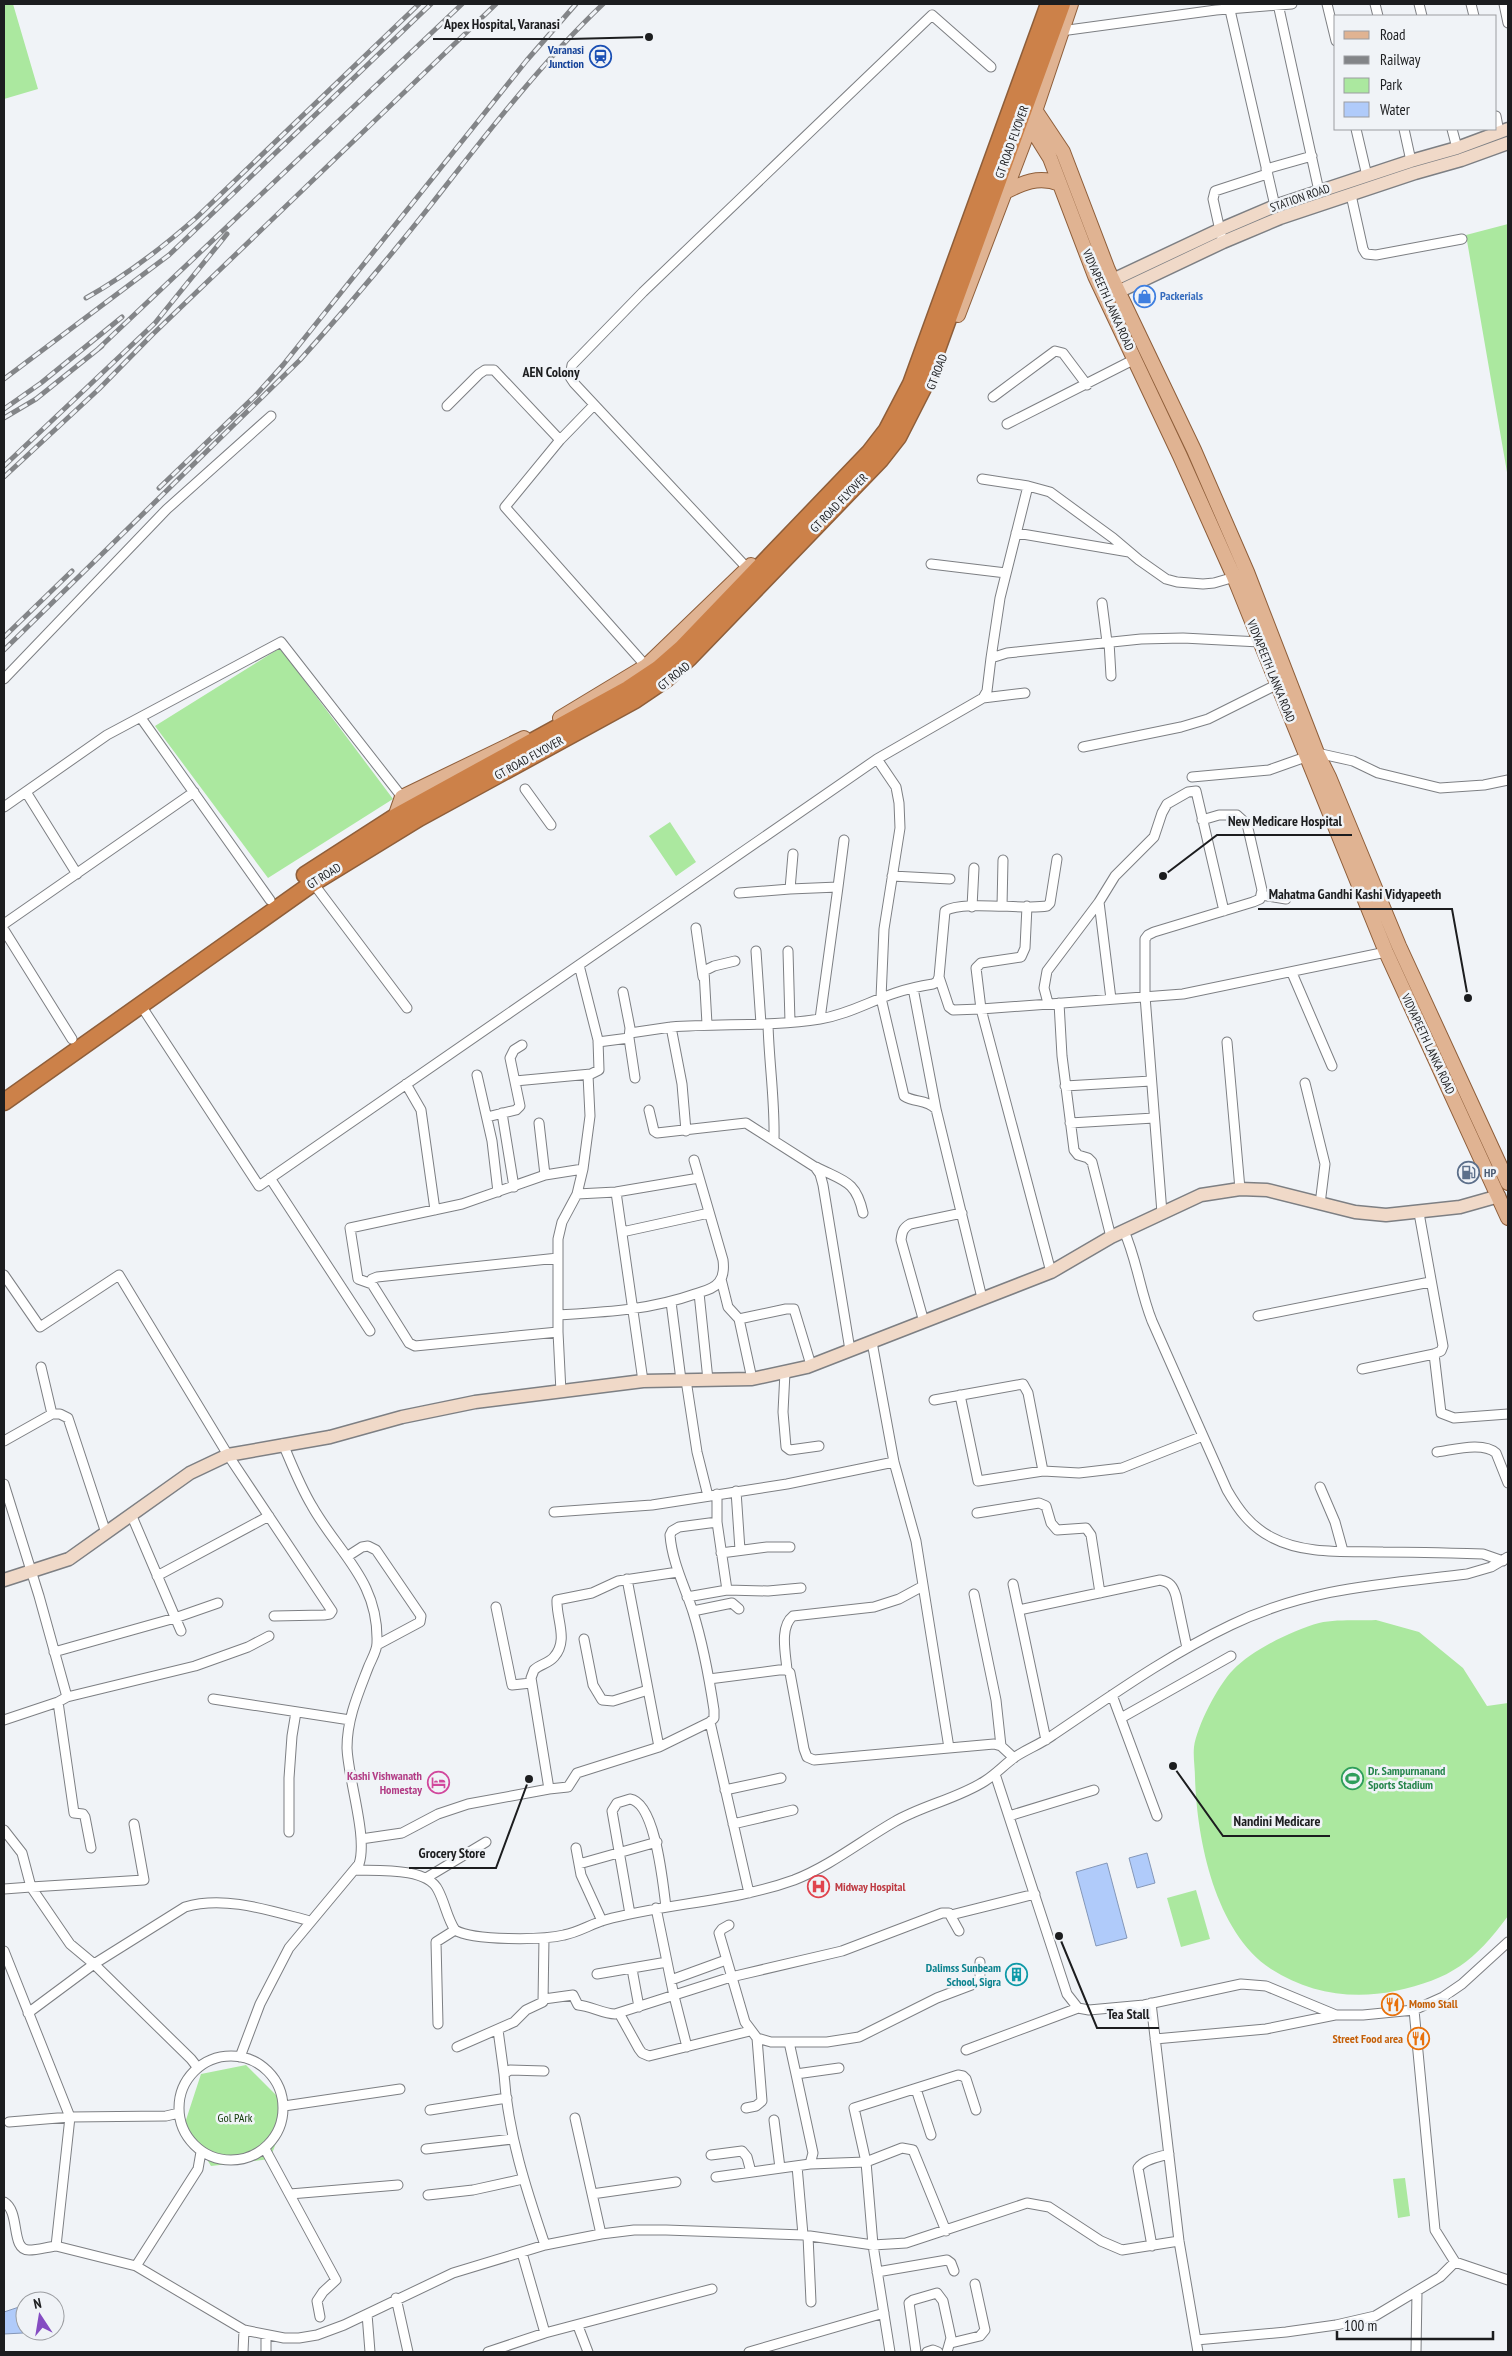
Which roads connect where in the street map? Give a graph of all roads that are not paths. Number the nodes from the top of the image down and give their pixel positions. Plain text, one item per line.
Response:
1 (1044, 4) edge
2 (1049, 4) edge
3 (1062, 4) edge
4 (1071, 4) edge
5 (1292, 4) edge
6 (1327, 4) edge
7 (1504, 4) edge
8 (1278, 5) edge
9 (1215, 7) edge
10 (1230, 10) junction
11 (1508, 23) edge
12 (1062, 31) junction
13 (1334, 33) edge
14 (991, 67) dead end
15 (1035, 110) junction
16 (1497, 118) edge
17 (1030, 126) junction
18 (1356, 130) edge
19 (1404, 130) edge
20 (1452, 130) edge
21 (1504, 130) edge
22 (1508, 143) edge
23 (1457, 148) junction
24 (1312, 156) junction
25 (1411, 161) junction
26 (1266, 172) junction
27 (1367, 176) junction
28 (1060, 184) junction
29 (1319, 191) junction
30 (1003, 194) junction
31 (1351, 195) junction
32 (1275, 206) junction
33 (1219, 230) junction
34 (1462, 239) dead end
35 (1223, 242) junction
36 (1116, 285) junction
37 (1103, 292) junction
38 (1133, 322) junction
39 (1120, 330) junction
40 (1137, 364) junction
41 (1153, 364) junction
42 (1087, 385) junction
43 (993, 397) dead end
44 (594, 405) junction
45 (447, 406) dead end
46 (271, 416) dead end
47 (1007, 424) dead end
48 (560, 440) junction
49 (1198, 460) junction
50 (1185, 466) junction
51 (982, 479) dead end
52 (1028, 486) junction
53 (1016, 533) junction
54 (1129, 552) junction
55 (932, 564) dead end
56 (748, 569) junction
57 (1006, 572) junction
58 (1247, 572) junction
59 (1234, 578) junction
60 (1102, 602) dead end
61 (1108, 642) junction
62 (1260, 642) junction
63 (991, 658) junction
64 (646, 666) junction
65 (1111, 676) dead end
66 (4, 679) edge
67 (1276, 685) junction
68 (1025, 692) dead end
69 (983, 698) junction
70 (141, 718) junction
71 (1083, 747) dead end
72 (1311, 756) junction
73 (877, 759) junction
74 (1192, 777) dead end
75 (1508, 780) edge
76 (525, 789) dead end
77 (26, 792) junction
78 (194, 792) junction
79 (4, 807) edge
80 (412, 808) junction
81 (1202, 820) junction
82 (398, 824) junction
83 (550, 825) dead end
84 (844, 840) dead end
85 (793, 854) dead end
86 (1056, 859) dead end
87 (1002, 860) dead end
88 (974, 868) dead end
89 (77, 874) junction
90 (892, 876) junction
91 (309, 878) junction
92 (950, 879) dead end
93 (838, 887) junction
94 (790, 888) junction
95 (739, 893) dead end
96 (1261, 895) junction
97 (1286, 899) dead end
98 (270, 900) junction
99 (1099, 902) junction
100 (1002, 906) junction
101 (1027, 906) junction
102 (972, 907) junction
103 (1224, 911) junction
104 (4, 924) edge
105 (696, 928) dead end
106 (4, 930) edge
107 (756, 951) dead end
108 (788, 951) dead end
109 (1386, 952) junction
110 (735, 961) dead end
111 (579, 965) junction
112 (1292, 973) junction
113 (703, 977) junction
114 (939, 977) junction
115 (913, 988) junction
116 (624, 992) dead end
117 (1146, 996) junction
118 (882, 998) junction
119 (1111, 999) junction
120 (1059, 1003) junction
121 (140, 1004) junction
122 (1048, 1004) junction
123 (407, 1008) dead end
124 (981, 1009) junction
125 (820, 1019) junction
126 (790, 1022) junction
127 (707, 1024) junction
128 (764, 1024) junction
129 (670, 1027) junction
130 (630, 1035) junction
131 (72, 1039) junction
132 (598, 1042) junction
133 (1227, 1042) dead end
134 (522, 1045) dead end
135 (1332, 1066) dead end
136 (478, 1075) dead end
137 (588, 1075) junction
138 (635, 1078) dead end
139 (515, 1081) junction
140 (1152, 1081) junction
141 (1305, 1083) dead end
142 (406, 1084) junction
143 (1065, 1086) junction
144 (4, 1089) edge
145 (4, 1102) edge
146 (936, 1109) junction
147 (649, 1110) dead end
148 (502, 1113) junction
149 (487, 1117) junction
150 (1154, 1118) junction
151 (539, 1122) dead end
152 (1070, 1123) junction
153 (686, 1131) junction
154 (774, 1139) junction
155 (694, 1160) dead end
156 (815, 1166) junction
157 (583, 1169) junction
158 (546, 1175) junction
159 (1507, 1176) edge
160 (270, 1178) junction
161 (699, 1178) junction
162 (1490, 1180) junction
163 (514, 1187) junction
164 (1240, 1189) junction
165 (498, 1192) junction
166 (616, 1192) junction
167 (577, 1194) junction
168 (1498, 1196) junction
169 (1320, 1204) junction
170 (435, 1210) junction
171 (709, 1213) junction
172 (863, 1213) dead end
173 (962, 1213) junction
174 (1162, 1213) junction
175 (1419, 1213) junction
176 (1508, 1218) edge
177 (1124, 1231) junction
178 (622, 1232) junction
179 (1111, 1237) junction
180 (558, 1258) junction
181 (1052, 1272) junction
182 (4, 1276) edge
183 (721, 1279) junction
184 (1430, 1282) junction
185 (372, 1284) junction
186 (699, 1293) junction
187 (982, 1298) junction
188 (671, 1302) junction
189 (633, 1310) junction
190 (558, 1315) junction
191 (1258, 1316) dead end
192 (740, 1319) junction
193 (924, 1322) junction
194 (370, 1331) dead end
195 (558, 1332) junction
196 (872, 1342) junction
197 (850, 1350) junction
198 (1434, 1354) junction
199 (811, 1365) junction
200 (41, 1367) dead end
201 (1362, 1369) dead end
202 (786, 1372) junction
203 (752, 1379) junction
204 (684, 1380) junction
205 (708, 1380) junction
206 (643, 1381) junction
207 (561, 1392) junction
208 (960, 1395) junction
209 (934, 1400) dead end
210 (52, 1414) junction
211 (1508, 1414) edge
212 (1203, 1436) junction
213 (4, 1441) edge
214 (283, 1444) junction
215 (819, 1446) dead end
216 (1437, 1452) dead end
217 (228, 1455) junction
218 (894, 1462) junction
219 (1043, 1470) junction
220 (1508, 1483) edge
221 (4, 1484) edge
222 (1320, 1486) dead end
223 (736, 1491) junction
224 (718, 1494) junction
225 (708, 1496) junction
226 (554, 1512) dead end
227 (977, 1513) dead end
228 (131, 1514) junction
229 (269, 1516) junction
230 (717, 1522) junction
231 (106, 1533) junction
232 (790, 1547) dead end
233 (740, 1550) junction
234 (1343, 1551) junction
235 (721, 1553) junction
236 (348, 1556) junction
237 (1506, 1559) edge
238 (31, 1571) junction
239 (678, 1572) junction
240 (157, 1576) junction
241 (627, 1579) junction
242 (4, 1580) edge
243 (1013, 1584) dead end
244 (923, 1586) junction
245 (801, 1588) dead end
246 (726, 1590) junction
247 (1100, 1593) junction
248 (974, 1594) dead end
249 (687, 1597) junction
250 (218, 1603) dead end
251 (496, 1607) dead end
252 (740, 1609) dead end
253 (1019, 1610) junction
254 (693, 1611) junction
255 (274, 1616) dead end
256 (175, 1618) junction
257 (181, 1631) dead end
258 (269, 1636) dead end
259 (584, 1639) dead end
260 (377, 1645) junction
261 (1187, 1648) junction
262 (54, 1652) junction
263 (1231, 1656) dead end
264 (787, 1670) junction
265 (710, 1679) junction
266 (531, 1683) junction
267 (648, 1690) junction
268 (1112, 1695) junction
269 (67, 1697) junction
270 (214, 1699) dead end
271 (58, 1702) junction
272 (296, 1712) junction
273 (1121, 1718) junction
274 (4, 1720) edge
275 (350, 1720) junction
276 (710, 1722) junction
277 (1046, 1740) junction
278 (1001, 1746) junction
279 (659, 1747) junction
280 (949, 1748) junction
281 (1014, 1758) junction
282 (995, 1774) junction
283 (781, 1778) dead end
284 (548, 1789) junction
285 (725, 1790) junction
286 (1094, 1790) dead end
287 (793, 1810) dead end
288 (1009, 1816) junction
289 (1157, 1816) dead end
290 (134, 1824) dead end
291 (733, 1824) junction
292 (4, 1830) edge
293 (289, 1832) dead end
294 (361, 1839) junction
295 (486, 1842) dead end
296 (657, 1842) junction
297 (91, 1848) dead end
298 (576, 1848) dead end
299 (620, 1852) junction
300 (579, 1864) junction
301 (354, 1870) junction
302 (426, 1878) junction
303 (31, 1887) junction
304 (4, 1889) edge
305 (750, 1892) junction
306 (1035, 1894) junction
307 (666, 1907) junction
308 (656, 1908) junction
309 (630, 1914) junction
310 (951, 1915) junction
311 (602, 1920) junction
312 (310, 1921) junction
313 (729, 1924) dead end
314 (455, 1930) junction
315 (959, 1931) dead end
316 (544, 1938) junction
317 (1508, 1942) edge
318 (4, 1951) edge
319 (726, 1960) junction
320 (667, 1962) junction
321 (980, 1962) dead end
322 (94, 1964) junction
323 (632, 1969) junction
324 (597, 1974) dead end
325 (731, 1976) junction
326 (671, 1980) junction
327 (674, 1996) junction
328 (544, 1999) junction
329 (1151, 2003) junction
330 (639, 2007) junction
331 (1078, 2008) junction
332 (1414, 2010) junction
333 (28, 2013) junction
334 (619, 2013) junction
335 (1336, 2015) junction
336 (438, 2024) dead end
337 (498, 2030) junction
338 (753, 2034) junction
339 (1155, 2039) junction
340 (789, 2042) junction
341 (456, 2047) dead end
342 (688, 2047) junction
343 (966, 2050) dead end
344 (240, 2057) junction
345 (198, 2068) junction
346 (839, 2068) dead end
347 (544, 2071) dead end
348 (504, 2074) junction
349 (796, 2074) junction
350 (916, 2088) junction
351 (400, 2089) dead end
352 (507, 2098) junction
353 (284, 2106) junction
354 (746, 2108) dead end
355 (430, 2110) dead end
356 (976, 2110) dead end
357 (179, 2113) junction
358 (70, 2118) junction
359 (574, 2118) dead end
360 (774, 2120) dead end
361 (9, 2122) dead end
362 (931, 2135) dead end
363 (513, 2139) junction
364 (264, 2149) junction
365 (426, 2149) dead end
366 (201, 2152) junction
367 (1169, 2154) junction
368 (711, 2155) dead end
369 (866, 2162) junction
370 (810, 2164) junction
371 (797, 2166) junction
372 (780, 2168) junction
373 (751, 2172) junction
374 (716, 2177) dead end
375 (523, 2179) junction
376 (676, 2182) dead end
377 (398, 2185) dead end
378 (290, 2194) junction
379 (592, 2194) junction
380 (428, 2195) dead end
381 (4, 2202) edge
382 (946, 2231) junction
383 (602, 2234) junction
384 (805, 2235) junction
385 (1179, 2241) junction
386 (873, 2245) junction
387 (56, 2246) junction
388 (545, 2246) junction
389 (1152, 2246) junction
390 (522, 2253) junction
391 (1455, 2262) junction
392 (136, 2266) junction
393 (954, 2271) dead end
394 (877, 2272) junction
395 (1508, 2280) edge
396 (975, 2284) dead end
397 (712, 2289) dead end
398 (1418, 2292) junction
399 (396, 2298) junction
400 (811, 2302) dead end
401 (884, 2313) junction
402 (367, 2314) junction
403 (320, 2317) dead end
404 (578, 2326) junction
405 (244, 2330) junction
406 (545, 2333) junction
407 (266, 2335) junction
408 (1196, 2340) junction
409 (951, 2343) junction
410 (243, 2352) edge
411 (266, 2352) edge
412 (370, 2352) edge
413 (408, 2352) edge
414 (488, 2352) edge
415 (588, 2352) edge
416 (749, 2352) edge
417 (890, 2352) edge
418 (916, 2352) edge
419 (927, 2352) edge
420 (938, 2352) edge
421 (947, 2352) edge
422 (1198, 2352) edge
423 (1416, 2352) edge

1 - 56 main road, GT ROAD
2 - 80 highway, GT ROAD FLYOVER
3 - 80 highway, GT ROAD FLYOVER
4 - 12 main road, GT ROAD
5 - 8 street
6 - 13 street
7 - 11 street
8 - 10 street
8 - 24 street
9 - 10 street
9 - 12 street
10 - 26 street
12 - 15 main road, GT ROAD
14 - 44 street
15 - 17 main road, GT ROAD
15 - 36 main road, VIDYAPEETH LANKA ROAD
16 - 21 street
17 - 28 main road, VIDYAPEETH LANKA ROAD
17 - 30 main road, GT ROAD
18 - 27 street
19 - 25 street
20 - 23 street
21 - 23 street, STATION ROAD
22 - 31 street, STATION ROAD
23 - 25 street, STATION ROAD
24 - 26 street
24 - 29 street
25 - 27 street, STATION ROAD
26 - 32 street
26 - 33 street
27 - 29 street, STATION ROAD
28 - 30 main road
28 - 37 main road, VIDYAPEETH LANKA ROAD
29 - 32 street, STATION ROAD
30 - 82 main road, GT ROAD
31 - 34 street
31 - 35 street, STATION ROAD
32 - 33 street, STATION ROAD
33 - 35 street
33 - 36 street, STATION ROAD
35 - 36 street, STATION ROAD
36 - 37 street, STATION ROAD
36 - 38 main road, VIDYAPEETH LANKA ROAD
37 - 39 main road, VIDYAPEETH LANKA ROAD
38 - 39 main road
38 - 41 main road, VIDYAPEETH LANKA ROAD
39 - 40 main road, VIDYAPEETH LANKA ROAD
40 - 41 main road
40 - 42 street
40 - 50 main road, VIDYAPEETH LANKA ROAD
41 - 49 main road, VIDYAPEETH LANKA ROAD
42 - 43 street
42 - 47 street
44 - 48 street
44 - 56 street
45 - 48 street
46 - 66 street
48 - 64 street
49 - 50 main road
49 - 58 main road, VIDYAPEETH LANKA ROAD
50 - 59 main road, VIDYAPEETH LANKA ROAD
51 - 52 street
52 - 53 street
52 - 54 street
53 - 54 street
53 - 57 street
54 - 59 street
55 - 57 street
56 - 64 main road, GT ROAD
57 - 63 street
58 - 59 street
58 - 72 main road, VIDYAPEETH LANKA ROAD
59 - 62 main road, VIDYAPEETH LANKA ROAD
60 - 61 street
61 - 62 street
61 - 63 street
61 - 65 street
62 - 67 main road, VIDYAPEETH LANKA ROAD
63 - 69 street
64 - 80 main road, GT ROAD
67 - 71 street
67 - 72 main road, VIDYAPEETH LANKA ROAD
68 - 69 street
69 - 73 street
70 - 77 street
70 - 78 street
70 - 80 street
72 - 74 street
72 - 75 street
72 - 109 main road, VIDYAPEETH LANKA ROAD
72 - 159 main road, VIDYAPEETH LANKA ROAD
73 - 90 street
73 - 111 street
76 - 83 street
77 - 79 street
77 - 89 street
78 - 89 street
78 - 98 street
80 - 82 highway, GT ROAD FLYOVER
80 - 82 main road
81 - 96 street
81 - 99 street
81 - 103 street
82 - 91 highway, GT ROAD
84 - 93 street
85 - 94 street
86 - 101 street
87 - 100 street
88 - 102 street
89 - 104 street
90 - 92 street
90 - 118 street
91 - 98 highway, GT ROAD
91 - 121 highway, GT ROAD
91 - 123 street
93 - 94 street
93 - 125 street
94 - 95 street
96 - 97 street
96 - 103 street
98 - 131 highway, GT ROAD
99 - 119 street
99 - 122 street
100 - 101 street
100 - 102 street
101 - 124 street
102 - 114 street
103 - 117 street
105 - 113 street
106 - 131 street
107 - 128 street
108 - 126 street
109 - 112 street
109 - 162 main road, VIDYAPEETH LANKA ROAD
110 - 113 street
111 - 132 street
111 - 142 street
112 - 117 street
112 - 135 street
113 - 127 street
114 - 115 street
114 - 124 street
115 - 118 street
115 - 146 street
116 - 130 street
117 - 119 street
117 - 140 street
118 - 125 street
118 - 146 street
119 - 120 street
120 - 122 street
120 - 143 street
121 - 145 highway, GT ROAD
121 - 160 street
122 - 124 street
124 - 181 street
125 - 126 street
126 - 128 street
127 - 128 street
127 - 129 street
128 - 154 street
129 - 130 street
129 - 153 street
130 - 132 street
130 - 138 street
131 - 144 highway, GT ROAD
132 - 137 street
133 - 164 street
134 - 139 street
136 - 149 street
137 - 139 street
137 - 157 street
139 - 148 street
140 - 143 street
140 - 150 street
141 - 169 street
142 - 160 street
142 - 170 street
143 - 152 street
146 - 173 street
147 - 153 street
148 - 149 street
148 - 163 street
149 - 165 street
150 - 152 street
150 - 174 street
151 - 158 street
152 - 179 street
153 - 154 street
154 - 156 street
155 - 161 street
156 - 172 street
156 - 197 street
157 - 158 street
157 - 167 street
158 - 163 street
159 - 162 street
160 - 194 street
161 - 166 street
161 - 171 street
162 - 168 main road, VIDYAPEETH LANKA ROAD
163 - 165 street
164 - 169 street
164 - 174 street
165 - 170 street
166 - 167 street
166 - 178 street
167 - 180 street
168 - 175 street
168 - 176 main road, VIDYAPEETH LANKA ROAD
169 - 175 street
170 - 185 street
171 - 178 street
171 - 183 street
173 - 187 street
173 - 193 street
174 - 177 street
175 - 184 street
177 - 179 street
177 - 212 street
178 - 189 street
179 - 181 street
180 - 185 street
180 - 190 street
181 - 187 street
182 - 217 street
183 - 186 street
183 - 192 street
184 - 191 street
184 - 198 street
185 - 195 street
186 - 188 street
186 - 205 street
187 - 193 street
188 - 189 street
188 - 204 street
189 - 190 street
189 - 206 street
190 - 195 street
192 - 199 street
192 - 203 street
193 - 196 street
195 - 207 street
196 - 197 street
196 - 218 street
197 - 199 street
198 - 201 street
198 - 211 street
199 - 202 street
200 - 210 street
202 - 203 street
202 - 215 street
203 - 205 street
204 - 205 street
204 - 206 street
204 - 225 street
206 - 207 street
207 - 214 street
208 - 209 street
208 - 219 street
208 - 219 street
210 - 213 street
210 - 231 street
212 - 219 street
212 - 234 street
214 - 217 street
214 - 236 street
216 - 220 street
217 - 228 street
217 - 229 street
218 - 223 street
218 - 244 street
221 - 238 street
222 - 234 street
223 - 224 street
223 - 233 street
224 - 225 street
224 - 230 street
225 - 226 street
227 - 247 street
228 - 231 street
228 - 240 street
229 - 240 street
229 - 255 street
230 - 235 street
230 - 239 street
231 - 238 street
232 - 233 street
233 - 235 street
234 - 237 street
235 - 246 street
236 - 260 street
236 - 260 street
237 - 261 street
238 - 242 street
238 - 262 street
239 - 241 street
239 - 249 street
240 - 256 street
241 - 266 street
241 - 267 street
243 - 253 street
244 - 264 street
244 - 280 street
245 - 246 street
246 - 249 street
247 - 253 street
247 - 261 street
248 - 278 street
249 - 254 street
250 - 256 street
251 - 266 street
252 - 254 street
253 - 277 street
254 - 265 street
256 - 257 street
256 - 262 street
258 - 269 street
259 - 267 street
260 - 275 street
261 - 268 street
262 - 269 street
263 - 273 street
264 - 265 street
264 - 280 street
265 - 276 street
266 - 284 street
267 - 279 street
268 - 273 street
268 - 277 street
269 - 271 street
270 - 272 street
271 - 274 street
271 - 297 street
272 - 275 street
272 - 293 street
273 - 289 street
275 - 294 street
276 - 279 street
276 - 285 street
277 - 281 street
278 - 280 street
278 - 281 street
279 - 284 street
281 - 282 street
282 - 288 street
282 - 305 street
283 - 285 street
284 - 294 street
285 - 291 street
286 - 288 street
287 - 291 street
288 - 306 street
290 - 303 street
291 - 305 street
292 - 303 street
294 - 301 street
295 - 302 street
296 - 299 street
296 - 299 street
296 - 307 street
298 - 300 street
299 - 300 street
299 - 309 street
300 - 311 street
301 - 302 street
301 - 312 street
302 - 314 street
303 - 304 street
303 - 322 street
305 - 307 street
306 - 310 street
306 - 331 street
307 - 308 street
308 - 309 street
308 - 320 street
309 - 311 street
310 - 315 street
310 - 325 street
311 - 316 street
312 - 322 street
312 - 344 street
313 - 319 street
314 - 316 street
314 - 336 street
316 - 328 street
317 - 332 street
318 - 333 street
319 - 325 street
319 - 326 street
320 - 323 street
320 - 326 street
321 - 340 street
322 - 333 street
322 - 345 street
323 - 324 street
323 - 330 street
325 - 327 street
325 - 338 street
326 - 327 street
327 - 330 street
327 - 342 street
328 - 334 street
328 - 337 street
329 - 331 street
329 - 335 street
329 - 339 street
330 - 334 street
331 - 343 street
332 - 335 street
332 - 391 street
333 - 358 street
334 - 342 street
335 - 339 street
337 - 341 street
337 - 348 street
338 - 340 street
338 - 342 street
338 - 354 street
339 - 367 street
340 - 349 street
344 - 345 street
344 - 353 street
345 - 357 street
346 - 349 street
347 - 348 street
348 - 352 street
349 - 370 street
350 - 356 street
350 - 362 street
350 - 369 street
351 - 353 street
352 - 355 street
352 - 363 street
353 - 364 street
357 - 358 street
357 - 366 street
358 - 361 street
358 - 387 street
359 - 379 street
360 - 372 street
363 - 365 street
363 - 375 street
364 - 366 street
364 - 378 street
366 - 392 street
367 - 385 street
367 - 389 street
368 - 373 street
369 - 370 street
369 - 382 street
369 - 386 street
370 - 371 street
371 - 372 street
371 - 384 street
372 - 373 street
373 - 374 street
375 - 380 street
375 - 388 street
376 - 379 street
377 - 378 street
378 - 403 street
379 - 383 street
381 - 387 street
382 - 386 street
382 - 389 street
383 - 384 street
383 - 388 street
384 - 386 street
384 - 400 street
385 - 389 street
385 - 408 street
386 - 394 street
387 - 392 street
388 - 390 street
390 - 399 street
390 - 406 street
391 - 395 street
391 - 398 street
392 - 405 street
393 - 394 street
394 - 401 street
396 - 409 street
397 - 404 street
398 - 408 street
398 - 423 street
399 - 402 street
399 - 413 street
401 - 416 street
401 - 417 street
402 - 407 street
402 - 412 street
404 - 406 street
404 - 415 street
405 - 407 street
405 - 410 street
406 - 414 street
407 - 411 street
408 - 422 street
409 - 418 street
409 - 421 street
419 - 420 street

